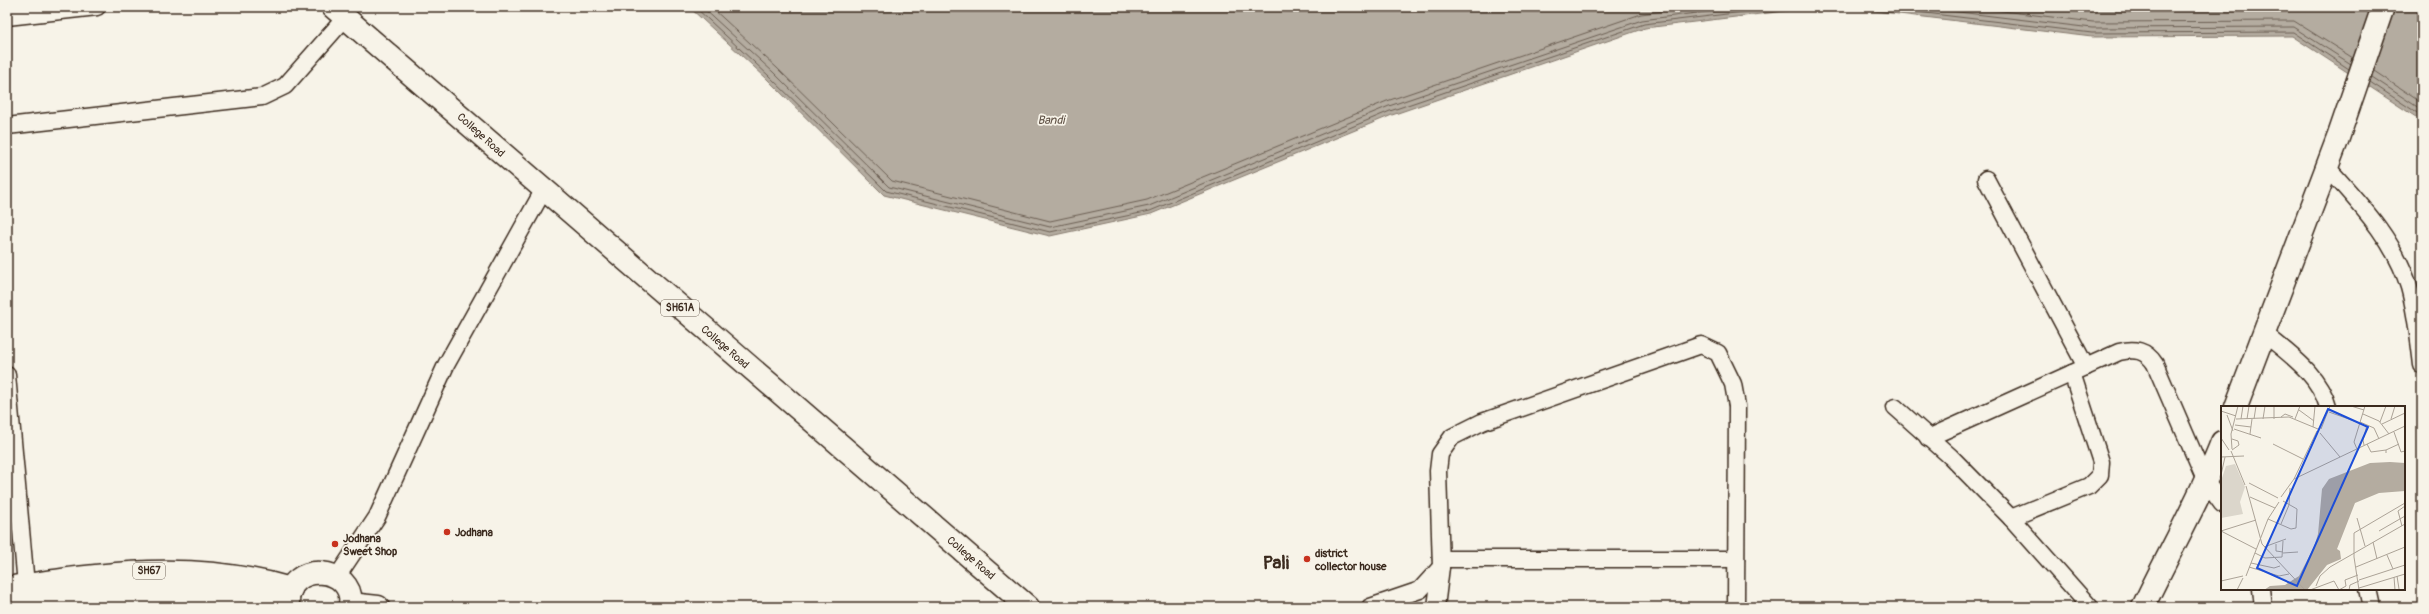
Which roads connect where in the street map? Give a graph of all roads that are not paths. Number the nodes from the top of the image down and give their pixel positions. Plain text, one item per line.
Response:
1 (97, 7) edge
2 (2384, 7) edge
3 (339, 12) edge
4 (7, 17) edge
5 (7, 126) edge
6 (2327, 167) junction
7 (1986, 179) dead end
8 (543, 191) junction
9 (2265, 334) junction
10 (2422, 365) edge
11 (2079, 370) junction
12 (7, 375) edge
13 (2236, 406) edge
14 (2328, 406) edge
15 (1894, 407) dead end
16 (1928, 438) junction
17 (2221, 444) edge
18 (2206, 482) junction
19 (2221, 503) edge
20 (2011, 518) junction
21 (1736, 559) junction
22 (1441, 563) junction
23 (337, 577) junction
24 (17, 586) edge
25 (2261, 590) edge
26 (2368, 590) edge
27 (286, 601) edge
28 (350, 606) edge
29 (7, 607) edge
30 (378, 607) edge
31 (1028, 607) edge
32 (1370, 607) edge
33 (1436, 607) edge
34 (1736, 607) edge
35 (2090, 607) edge
36 (2143, 607) edge
37 (2263, 607) edge
38 (2372, 607) edge

1 - 4 street
2 - 6 main road
3 - 5 street
3 - 8 main road, College Road / SH61A
6 - 9 main road
6 - 10 street
7 - 11 street
8 - 23 street
8 - 31 main road, College Road / SH61A
9 - 13 main road
9 - 14 street
11 - 16 street
11 - 18 street
11 - 20 street
12 - 24 street
15 - 16 street
16 - 20 street
17 - 18 main road
18 - 19 street
18 - 36 main road
20 - 35 street
21 - 22 street
21 - 22 street
21 - 34 street
22 - 32 street
22 - 33 street
23 - 27 main road
23 - 28 main road
24 - 27 main road, SH67
25 - 37 street
26 - 38 street
27 - 29 main road, SH67
28 - 30 main road

